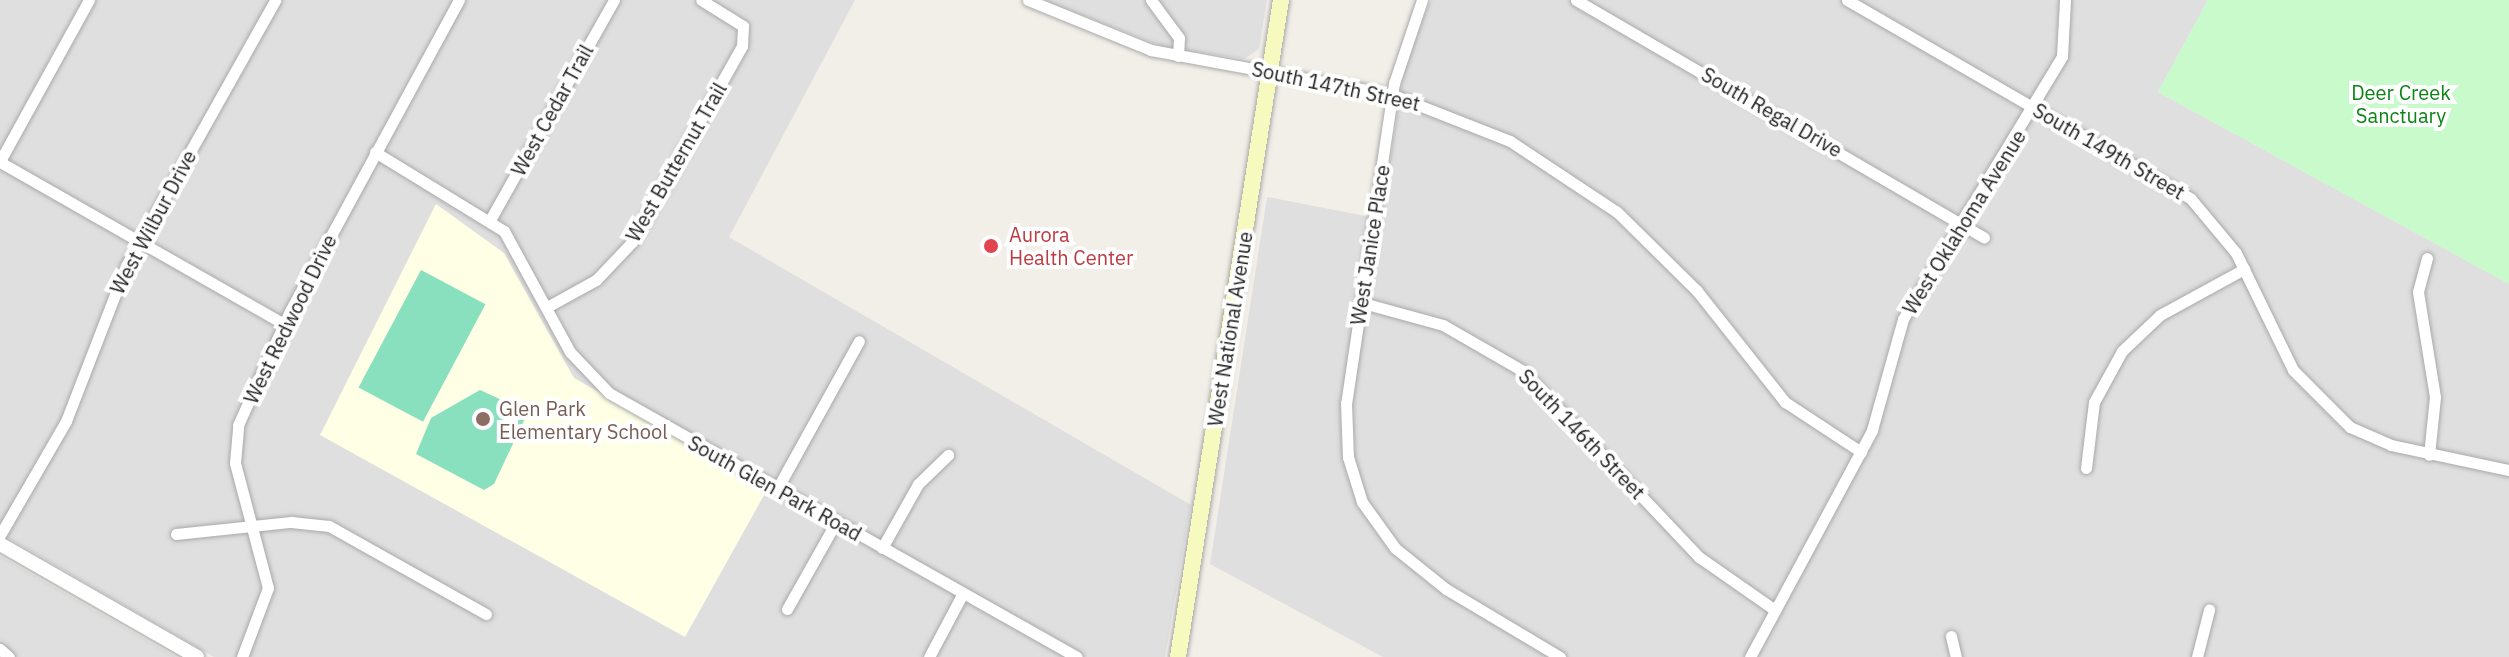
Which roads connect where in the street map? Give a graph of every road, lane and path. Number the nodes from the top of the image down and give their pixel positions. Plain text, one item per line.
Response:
1 (89, 0) edge
2 (275, 0) edge
3 (459, 0) edge
4 (614, 0) edge
5 (701, 0) edge
6 (1028, 0) edge
7 (1151, 0) edge
8 (1281, 0) edge
9 (1422, 0) edge
10 (1576, 0) edge
11 (1847, 0) edge
12 (2068, 1) edge
13 (1178, 56) junction
14 (1272, 70) junction
15 (1393, 95) junction
16 (2034, 108) junction
17 (375, 152) junction
18 (0, 161) edge
19 (490, 220) junction
20 (1966, 225) junction
21 (1984, 237) dead end
22 (139, 242) junction
23 (2427, 258) dead end
24 (2244, 269) junction
25 (1363, 303) junction
26 (547, 307) junction
27 (284, 324) junction
28 (859, 341) dead end
29 (1861, 452) junction
30 (948, 455) dead end
31 (2429, 455) junction
32 (2086, 468) dead end
33 (2509, 470) edge
34 (777, 489) junction
35 (836, 522) junction
36 (253, 525) junction
37 (176, 534) dead end
38 (0, 535) edge
39 (0, 544) edge
40 (882, 548) junction
41 (963, 593) junction
42 (787, 609) dead end
43 (1775, 610) junction
44 (2209, 610) dead end
45 (486, 614) dead end
46 (1951, 636) dead end
47 (0, 649) edge
48 (1064, 654) edge
49 (9, 657) edge
50 (197, 657) edge
51 (242, 657) edge
52 (929, 657) edge
53 (1077, 657) edge
54 (1178, 657) edge
55 (1560, 657) edge
56 (1750, 657) edge
57 (1956, 657) edge
58 (2197, 657) edge

1 - 18 street
2 - 22 street, West Wilbur Drive
3 - 17 street, West Redwood Drive
4 - 19 street, West Cedar Trail
5 - 26 street, West Butternut Trail
6 - 13 street, South 147th Street
7 - 13 street
8 - 14 main road, West National Avenue
9 - 15 street, West Janice Place
10 - 20 street, South Regal Drive
11 - 16 street, South 149th Street
12 - 16 street, West Oklahoma Avenue
13 - 14 street, South 147th Street
14 - 15 street, South 147th Street
14 - 54 main road, West National Avenue
15 - 25 street, West Janice Place
15 - 29 street, South 147th Street
16 - 20 street, West Oklahoma Avenue
16 - 24 street, South 149th Street
17 - 19 street, South Glen Park Road
17 - 27 street, West Redwood Drive
18 - 22 street
19 - 26 street, South Glen Park Road
20 - 21 street, South Regal Drive
20 - 29 street, West Oklahoma Avenue
22 - 27 street
22 - 38 street, West Wilbur Drive
23 - 31 street
24 - 31 street, South 149th Street
24 - 32 street
25 - 43 street, South 146th Street
25 - 55 street, West Janice Place
26 - 34 street, South Glen Park Road
27 - 36 street, West Redwood Drive
28 - 34 street
29 - 43 street, West Oklahoma Avenue
30 - 40 street
31 - 33 street, South 149th Street
34 - 35 street, South Glen Park Road
35 - 40 street, South Glen Park Road
35 - 42 street
36 - 37 street
36 - 45 street
36 - 51 street, West Redwood Drive
39 - 50 street
40 - 41 street, South Glen Park Road
41 - 48 street, South Glen Park Road
41 - 52 street
43 - 56 street, West Oklahoma Avenue
44 - 58 street
46 - 57 street
47 - 49 street
48 - 53 street, South Glen Park Road

